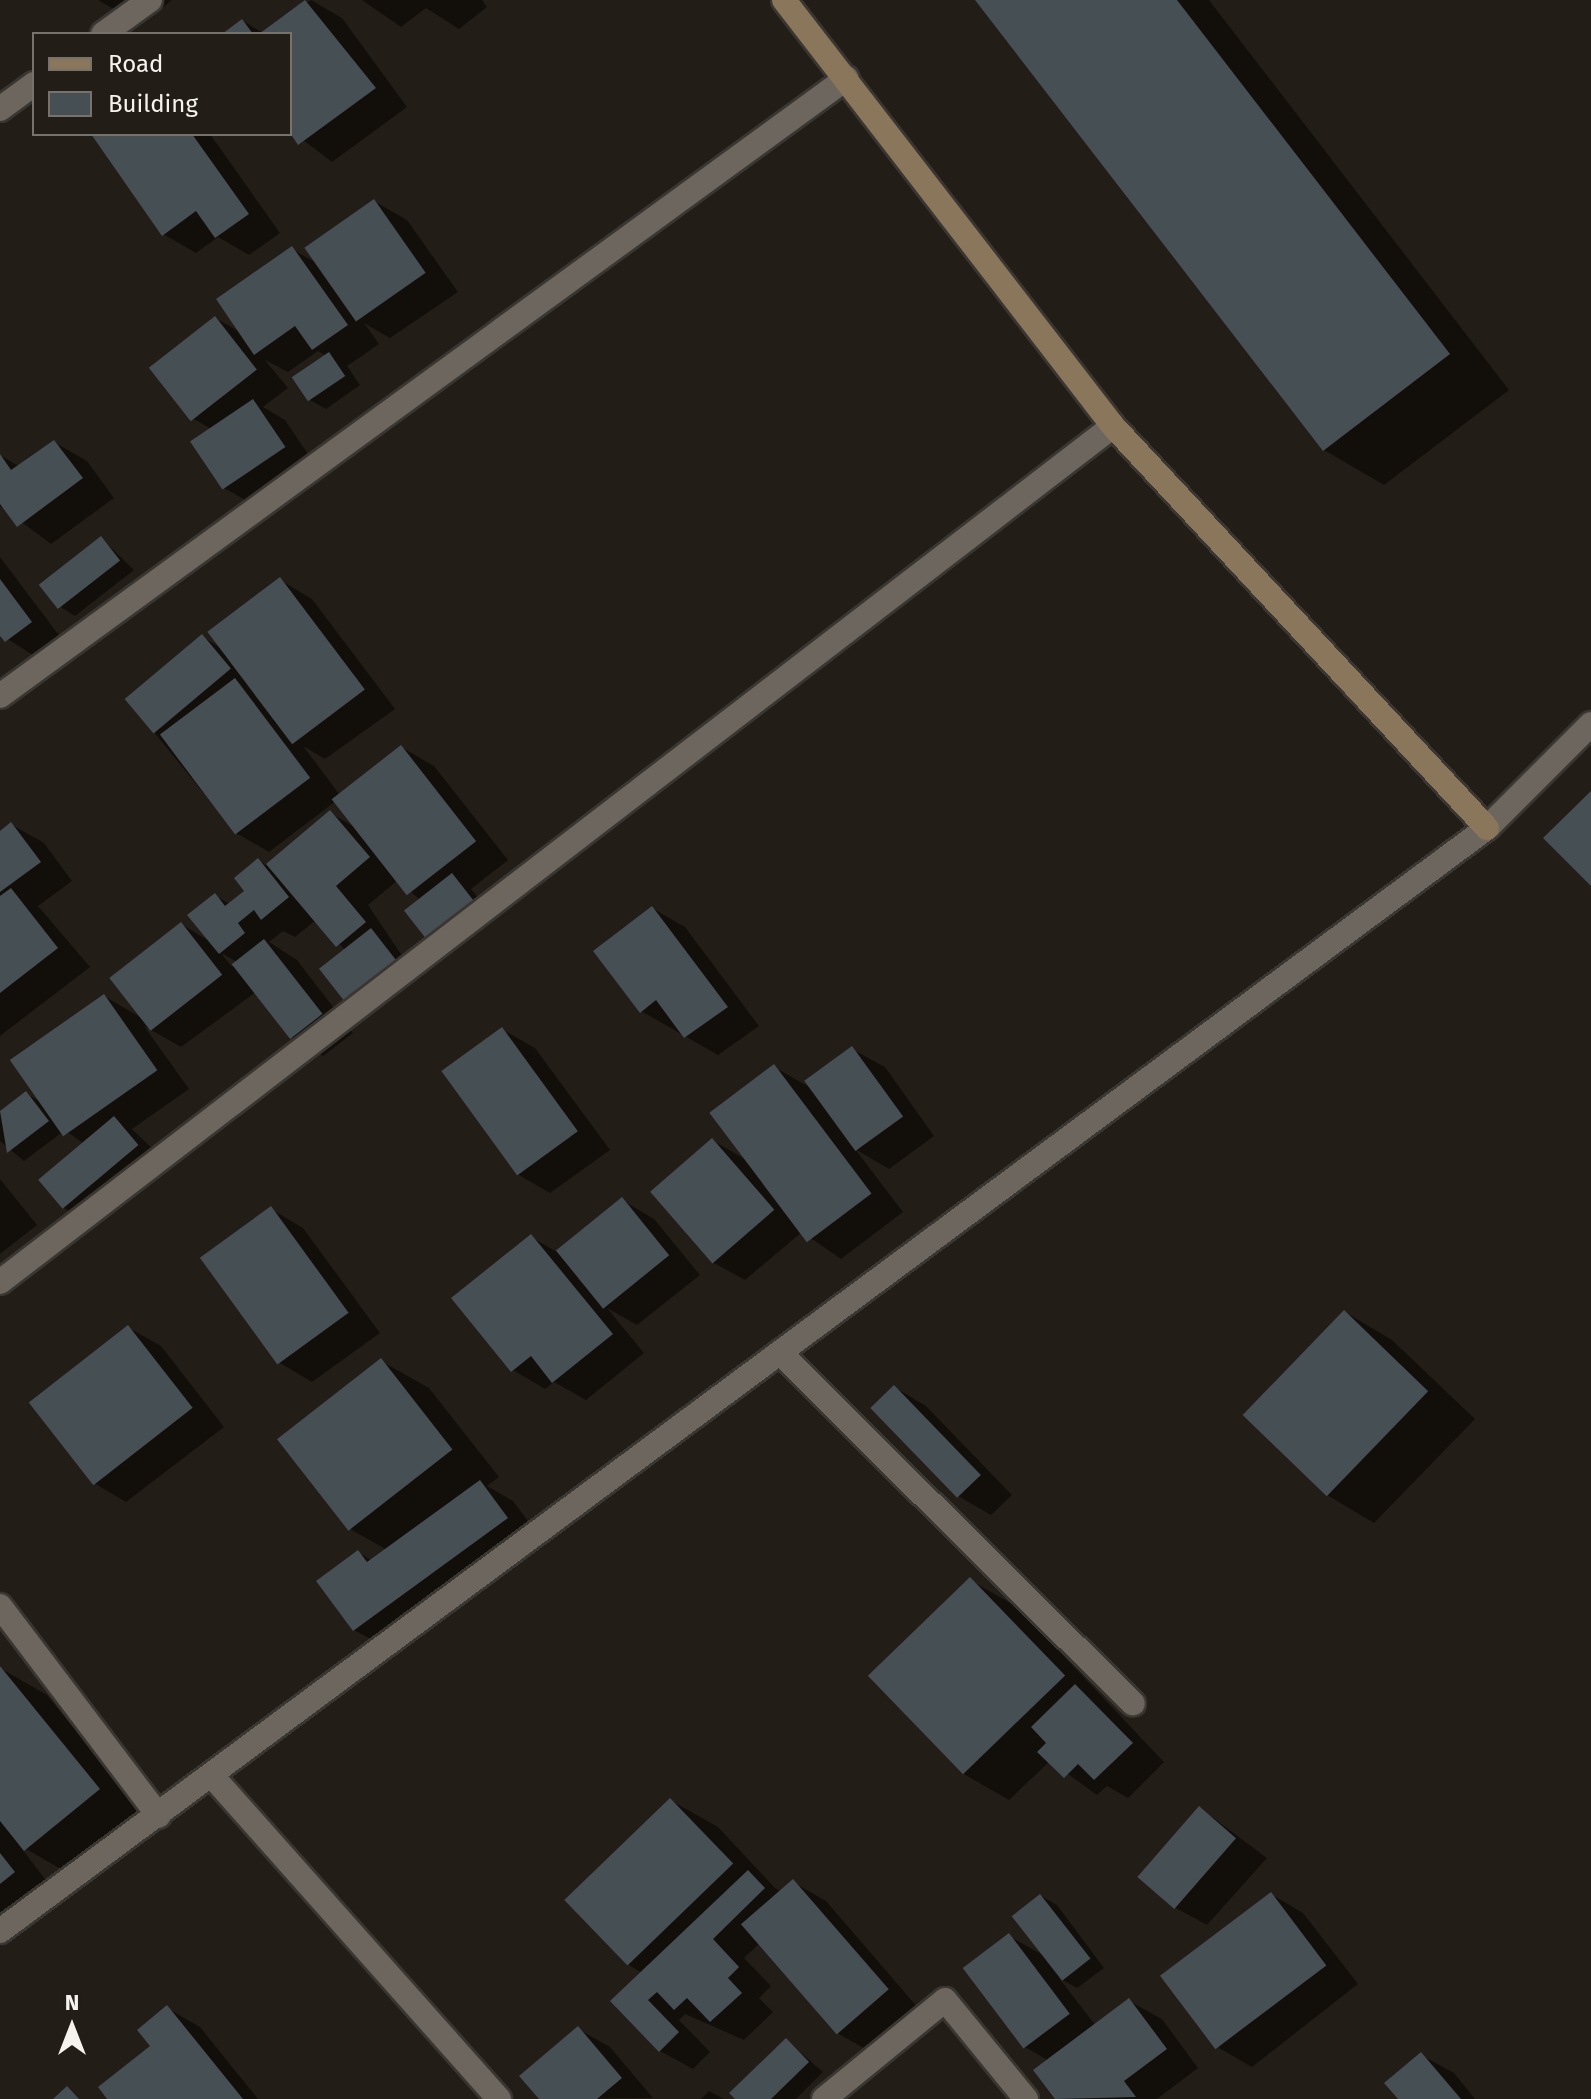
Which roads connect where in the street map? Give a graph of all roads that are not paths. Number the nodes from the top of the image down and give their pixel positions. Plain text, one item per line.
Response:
1 (150, 0) edge
2 (784, 0) edge
3 (106, 32) edge
4 (847, 78) junction
5 (32, 85) edge
6 (0, 109) edge
7 (1113, 426) junction
8 (0, 696) edge
9 (1591, 724) edge
10 (1487, 828) junction
11 (0, 1282) edge
12 (783, 1356) junction
13 (0, 1606) edge
14 (1133, 1703) dead end
15 (213, 1777) junction
16 (159, 1816) junction
17 (0, 1931) edge
18 (499, 2099) edge
19 (824, 2099) edge
20 (1026, 2099) edge

1 - 3 street
2 - 4 street
4 - 7 street
4 - 8 street
5 - 6 street
7 - 10 street
7 - 11 street
9 - 10 street
10 - 12 street
12 - 14 street
12 - 15 street
13 - 16 street
15 - 16 street
15 - 18 street
16 - 17 street
19 - 20 street

